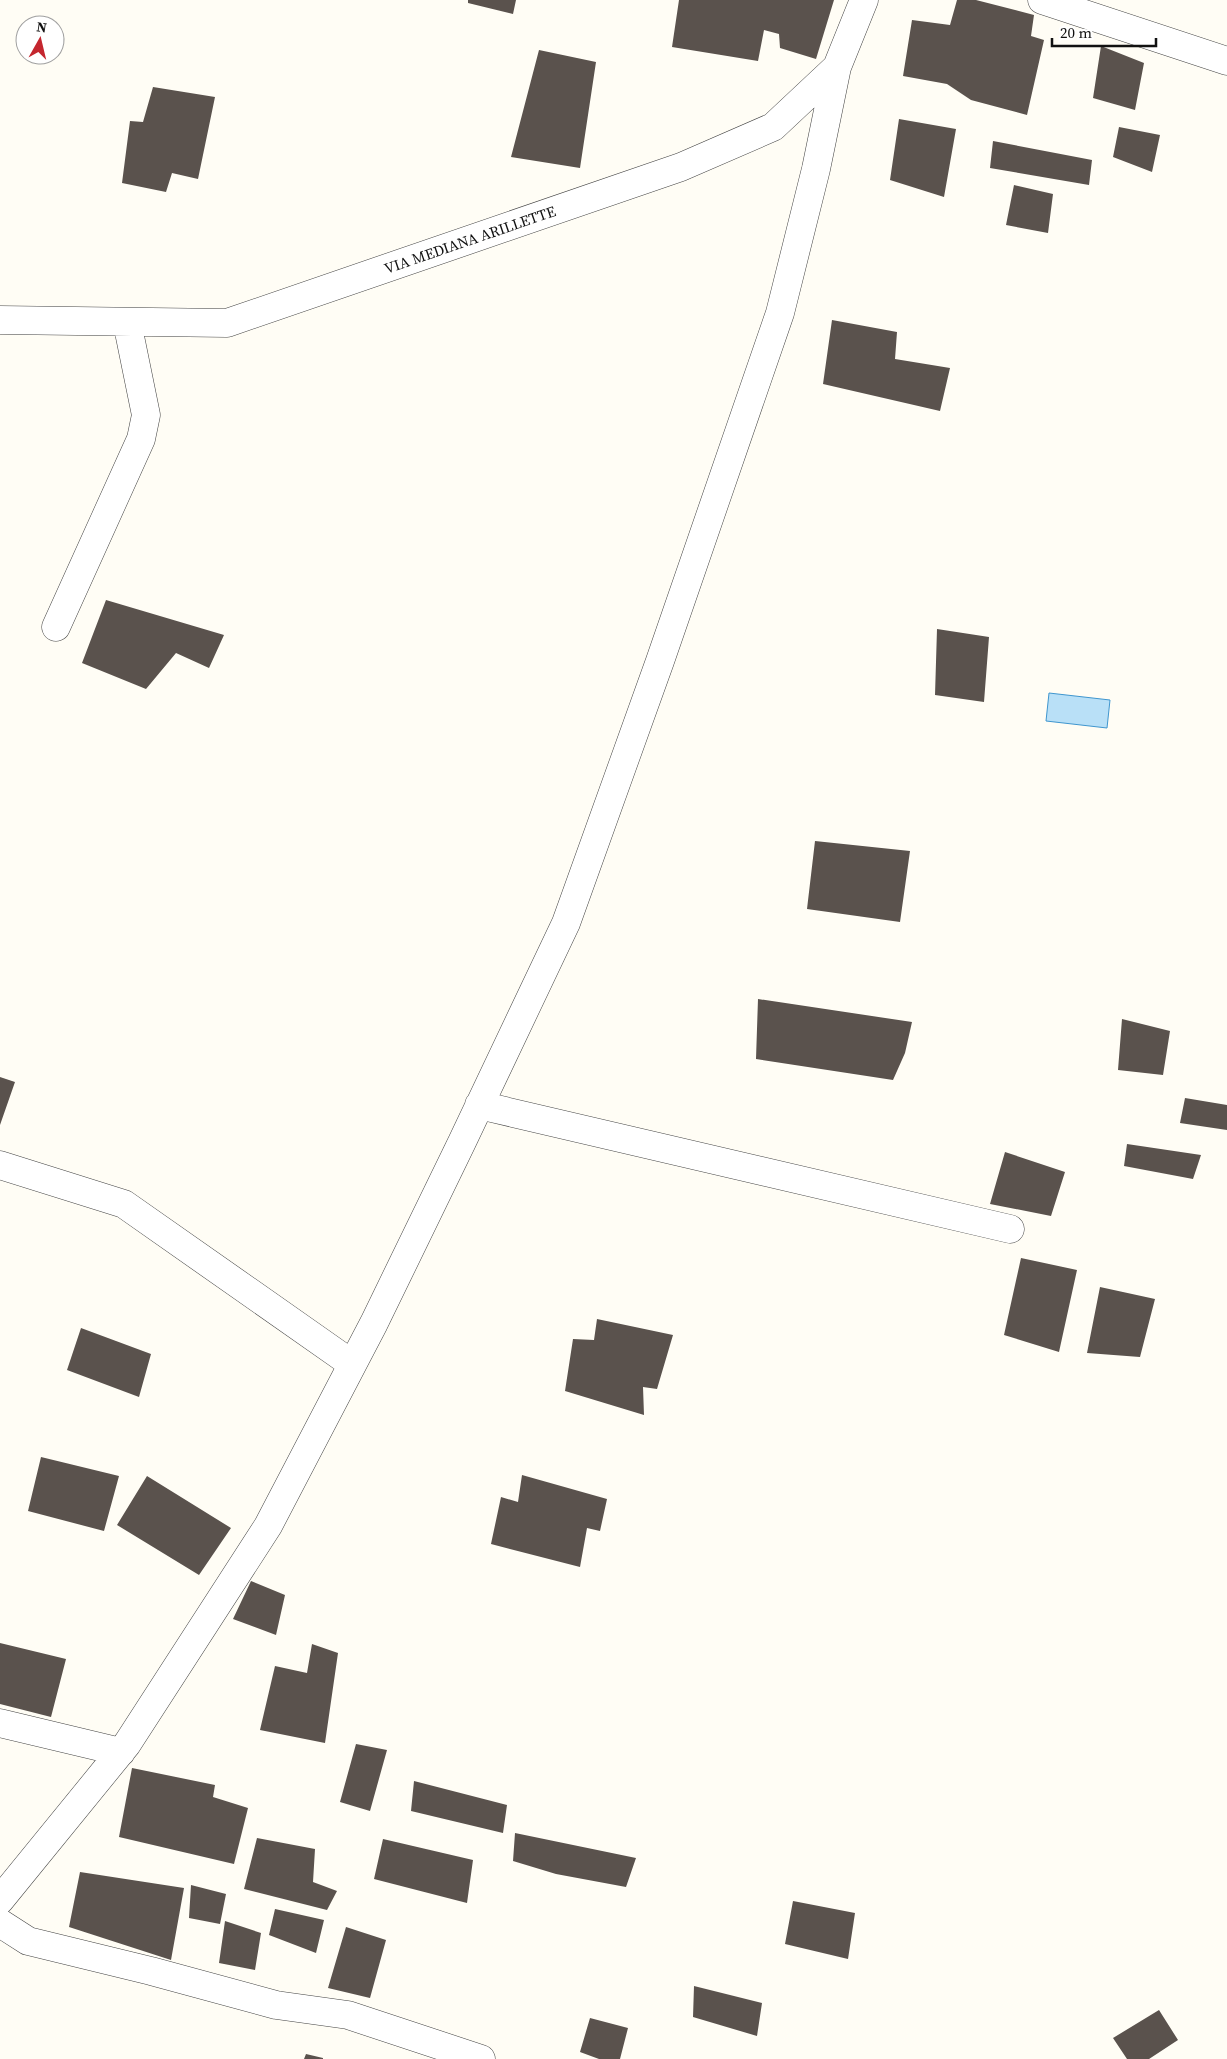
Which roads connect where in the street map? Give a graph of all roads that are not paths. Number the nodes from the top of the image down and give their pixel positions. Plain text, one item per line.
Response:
1 (864, 0) edge
2 (1042, 0) edge
3 (1227, 62) edge
4 (837, 67) junction
5 (0, 320) edge
6 (127, 322) junction
7 (56, 627) dead end
8 (479, 1105) junction
9 (0, 1165) edge
10 (1010, 1229) dead end
11 (352, 1364) junction
12 (0, 1723) edge
13 (121, 1752) junction
14 (0, 1900) edge
15 (0, 1923) edge
16 (481, 2059) edge

1 - 4 street, VIA MEDIANA ARILLETTE
2 - 3 street
4 - 6 street, VIA MEDIANA ARILLETTE
4 - 8 street
5 - 6 street, VIA MEDIANA ARILLETTE
6 - 7 street
8 - 10 street
8 - 11 street
9 - 11 street
11 - 13 street
12 - 13 street
13 - 14 street
15 - 16 street

